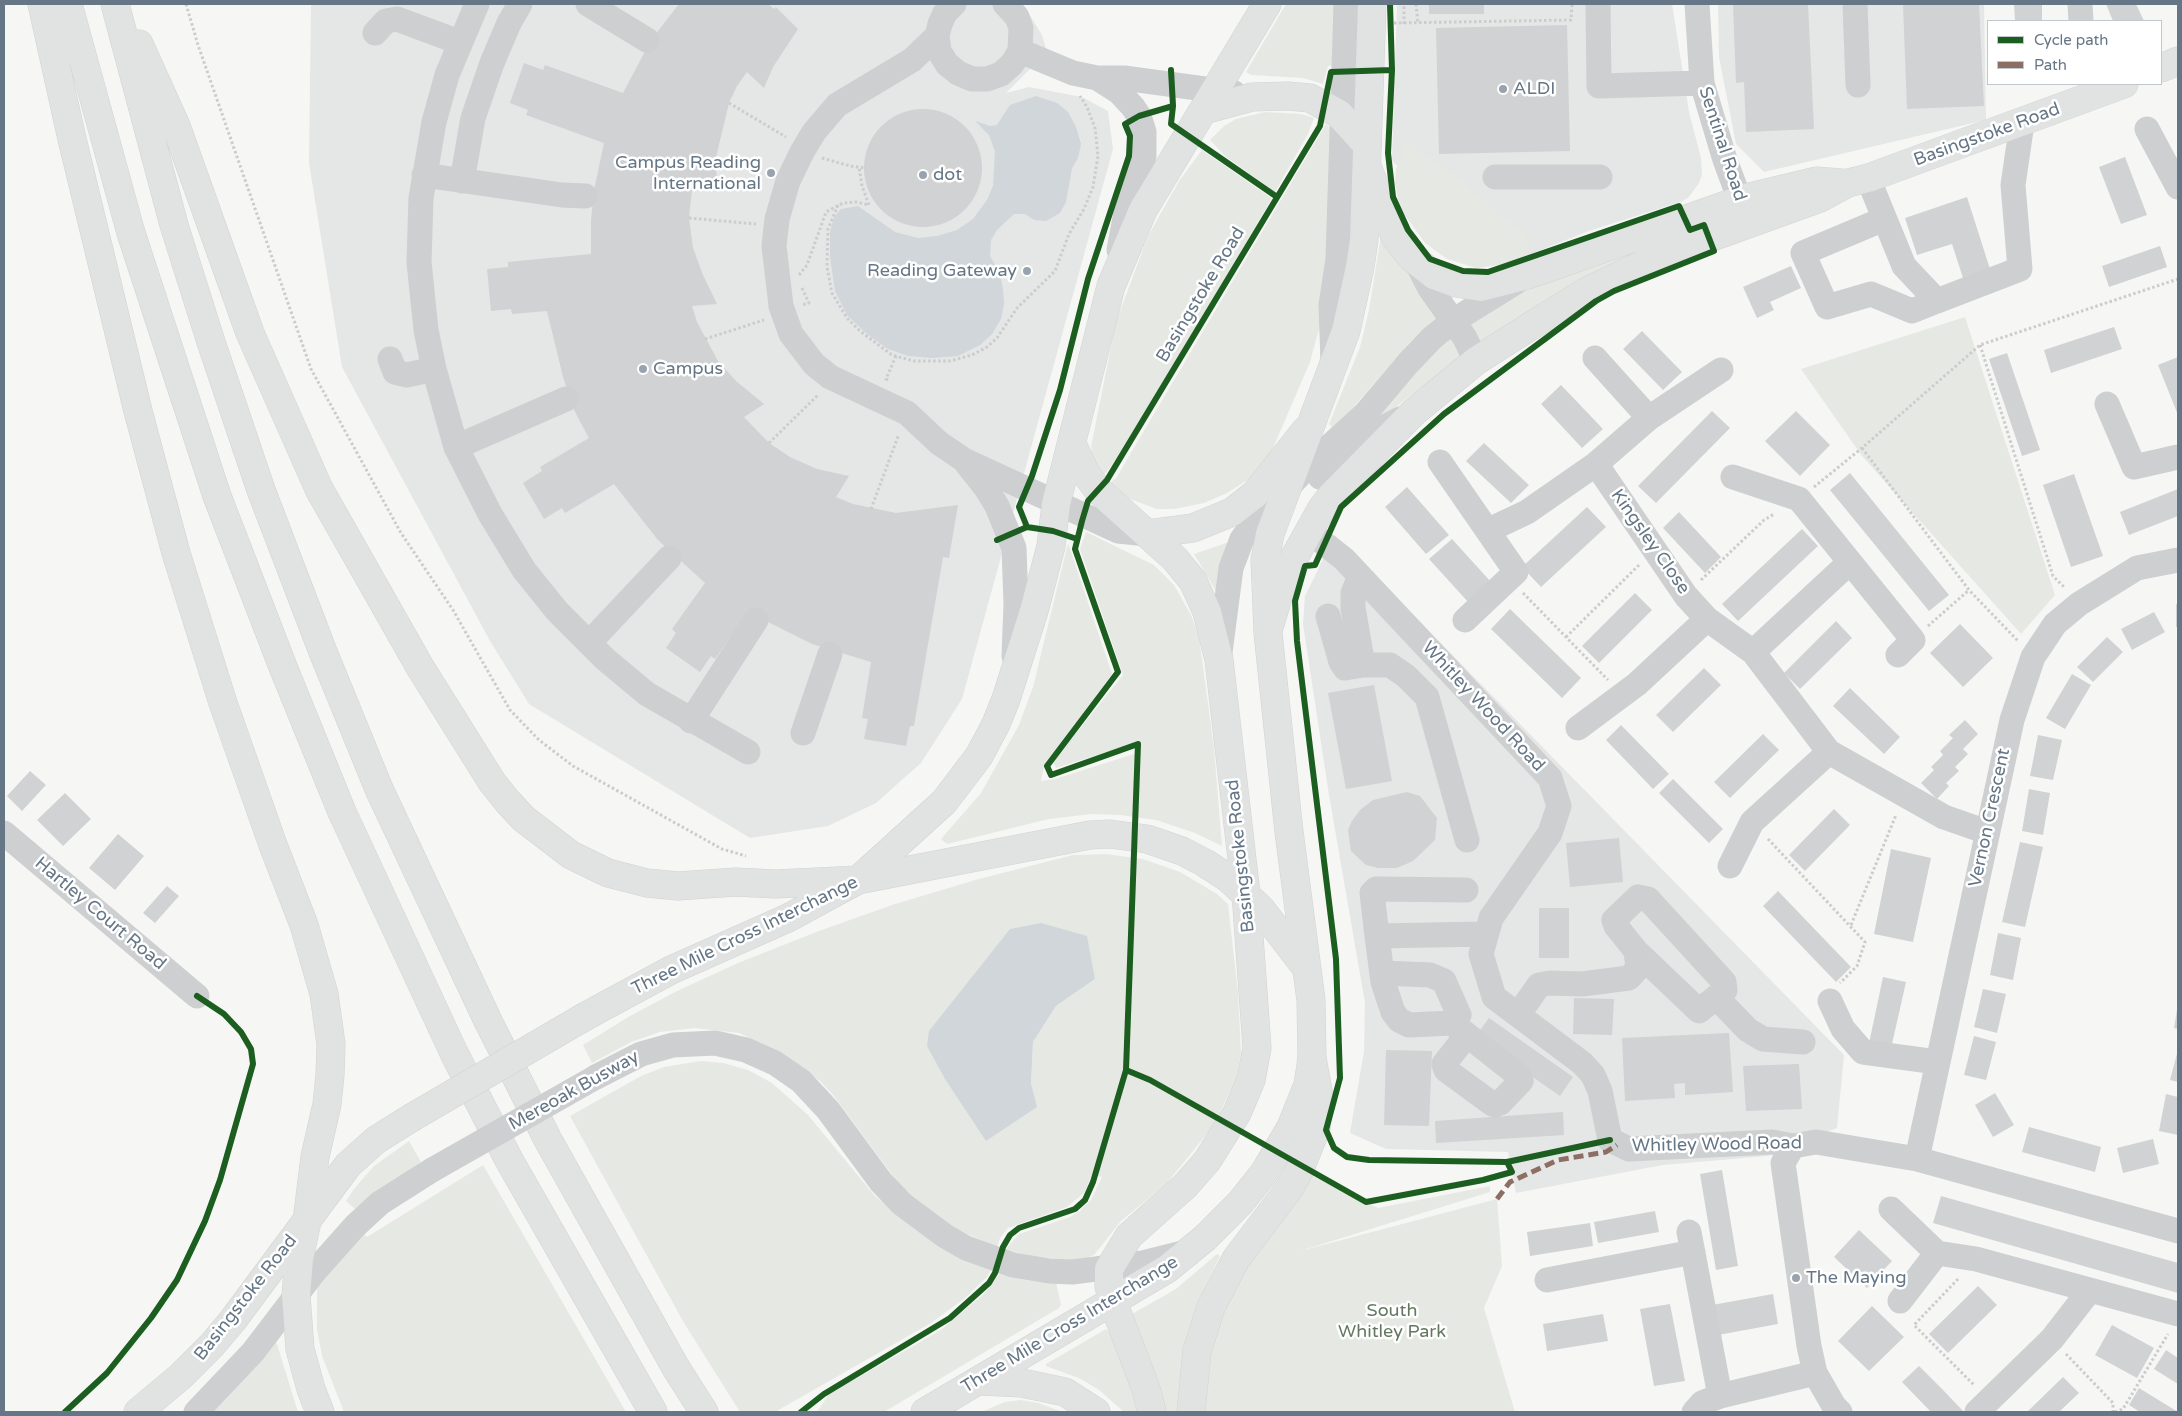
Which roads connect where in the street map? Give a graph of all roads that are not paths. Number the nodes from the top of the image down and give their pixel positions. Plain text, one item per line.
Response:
1 (42, 4) edge
2 (68, 4) edge
3 (115, 4) edge
4 (121, 4) edge
5 (478, 4) edge
6 (520, 4) edge
7 (588, 4) edge
8 (954, 4) edge
9 (1267, 4) edge
10 (1346, 4) edge
11 (1372, 4) edge
12 (1598, 4) edge
13 (1697, 4) edge
14 (1855, 4) edge
15 (2080, 4) edge
16 (1009, 5) edge
17 (2081, 20) edge
18 (375, 33) dead end
19 (937, 36) junction
20 (647, 40) dead end
21 (459, 42) junction
22 (1020, 51) junction
23 (2178, 61) edge
24 (2162, 68) edge
25 (1097, 78) junction
26 (1702, 83) junction
27 (1858, 85) dead end
28 (2121, 85) edge
29 (1210, 99) junction
30 (1342, 117) junction
31 (2022, 123) junction
32 (2147, 129) dead end
33 (1367, 156) junction
34 (424, 176) junction
35 (1494, 177) dead end
36 (1600, 177) dead end
37 (462, 181) junction
38 (1858, 181) junction
39 (2178, 187) edge
40 (585, 196) dead end
41 (1744, 212) junction
42 (1884, 219) junction
43 (1417, 263) junction
44 (1528, 275) junction
45 (1111, 286) junction
46 (1937, 301) junction
47 (1454, 321) junction
48 (1595, 358) dead end
49 (390, 359) dead end
50 (1476, 361) junction
51 (434, 369) junction
52 (1333, 369) junction
53 (1721, 370) dead end
54 (566, 399) dead end
55 (2106, 404) dead end
56 (1414, 412) junction
57 (1649, 418) junction
58 (1312, 422) junction
59 (1072, 444) junction
60 (456, 447) junction
61 (2178, 457) edge
62 (964, 460) junction
63 (1440, 462) dead end
64 (1596, 464) junction
65 (1734, 477) dead end
66 (1286, 488) junction
67 (1056, 504) junction
68 (1489, 530) junction
69 (1308, 531) junction
70 (1147, 534) junction
71 (1270, 534) junction
72 (669, 558) dead end
73 (2178, 560) edge
74 (1850, 562) junction
75 (1360, 576) junction
76 (1328, 616) dead end
77 (1707, 619) junction
78 (756, 620) dead end
79 (1465, 620) dead end
80 (1268, 632) junction
81 (589, 643) junction
82 (1906, 647) road end
83 (1753, 652) junction
84 (830, 654) dead end
85 (1219, 660) junction
86 (1363, 665) junction
87 (1014, 676) junction
88 (691, 721) junction
89 (1578, 728) dead end
90 (803, 733) dead end
91 (748, 752) dead end
92 (1829, 752) junction
93 (1987, 832) junction
94 (4, 833) edge
95 (1467, 840) dead end
96 (1730, 866) dead end
97 (858, 880) junction
98 (1466, 890) dead end
99 (1246, 894) junction
100 (1485, 934) junction
101 (1377, 936) junction
102 (1636, 951) junction
103 (1306, 968) junction
104 (1382, 973) junction
105 (197, 996) dead end
106 (1716, 997) junction
107 (1830, 1001) road end
108 (1518, 1015) junction
109 (1803, 1042) dead end
110 (1312, 1058) junction
111 (1937, 1062) junction
112 (1793, 1146) junction
113 (1917, 1159) junction
114 (1891, 1209) dead end
115 (307, 1221) junction
116 (2178, 1231) edge
117 (1189, 1252) junction
118 (1936, 1253) junction
119 (1109, 1268) junction
120 (1547, 1280) dead end
121 (2090, 1290) junction
122 (296, 1295) junction
123 (1900, 1301) dead end
124 (1113, 1302) junction
125 (2176, 1320) edge
126 (1815, 1373) junction
127 (975, 1383) junction
128 (1720, 1396) junction
129 (1983, 1406) edge
130 (138, 1412) edge
131 (196, 1412) edge
132 (320, 1412) edge
133 (653, 1412) edge
134 (704, 1412) edge
135 (924, 1412) edge
136 (949, 1412) edge
137 (1096, 1412) edge
138 (1152, 1412) edge
139 (1191, 1412) edge
140 (1694, 1412) edge
141 (1840, 1412) edge

1 - 115 main road
2 - 133 main road
3 - 134 main road
4 - 97 main road
5 - 21 street
6 - 37 street
7 - 20 street
8 - 19 street
9 - 29 main road
10 - 30 street
11 - 33 main road
12 - 26 street
13 - 26 street, Sentinal Road
14 - 27 street
15 - 17 street
16 - 22 street
18 - 21 street
19 - 22 street
19 - 62 street
21 - 34 street
22 - 25 street
23 - 24 main road
25 - 29 street
25 - 45 street
26 - 41 street, Sentinal Road
28 - 31 main road, Basingstoke Road
29 - 30 main road, Basingstoke Road
29 - 45 main road
30 - 33 main road, Basingstoke Road
30 - 52 street
31 - 38 main road, Basingstoke Road
31 - 46 street
32 - 39 street
33 - 43 main road, Basingstoke Road
33 - 52 main road, Basingstoke Road
34 - 37 street
34 - 51 street
35 - 36 street
37 - 40 street
38 - 41 main road, Basingstoke Road
38 - 42 street
41 - 44 main road, Basingstoke Road
41 - 50 main road, Basingstoke Road
42 - 46 street
42 - 46 street
43 - 44 main road, Basingstoke Road
43 - 47 street
44 - 47 street
45 - 59 main road
47 - 50 street
47 - 66 street
48 - 57 street
49 - 51 street
50 - 56 main road, Basingstoke Road
51 - 60 street
52 - 58 main road, Basingstoke Road
53 - 57 street
54 - 60 street
55 - 61 street
56 - 69 main road, Basingstoke Road
56 - 71 street
57 - 64 street
58 - 66 main road, Basingstoke Road
58 - 70 main road
59 - 67 main road
59 - 70 main road, Basingstoke Road
60 - 81 street
62 - 67 street
62 - 87 street
63 - 68 street
64 - 68 street
64 - 77 street, Kingsley Close
65 - 74 street
66 - 71 main road, Basingstoke Road
66 - 85 street
67 - 70 street
67 - 87 main road
68 - 79 street
69 - 75 street, Whitley Wood Road
69 - 80 main road, Basingstoke Road
70 - 85 main road, Basingstoke Road
71 - 80 main road, Basingstoke Road
72 - 81 street
73 - 93 street, Vernon Crescent
74 - 82 street
74 - 83 street
75 - 86 street
75 - 100 street, Whitley Wood Road
76 - 86 street
77 - 83 street, Kingsley Close
77 - 89 street
78 - 88 street
80 - 103 main road, Basingstoke Road
81 - 88 street
83 - 92 street, Kingsley Close
84 - 90 street
85 - 99 main road, Basingstoke Road
86 - 95 street
87 - 97 main road
88 - 91 street
92 - 93 street, Kingsley Close
92 - 96 street
93 - 111 street, Vernon Crescent
94 - 105 street, Hartley Court Road
97 - 99 main road, Three Mile Cross Interchange
97 - 115 main road, Three Mile Cross Interchange, bridge
98 - 101 street
99 - 103 main road, Three Mile Cross Interchange
99 - 119 main road, Basingstoke Road
100 - 101 street
100 - 108 street, Whitley Wood Road
101 - 104 street
102 - 106 street
102 - 106 street
102 - 108 street
103 - 110 main road, Three Mile Cross Interchange
104 - 104 street
106 - 109 street
107 - 111 street
108 - 112 street, Whitley Wood Road
110 - 117 main road, Three Mile Cross Interchange
110 - 139 main road
111 - 113 street, Vernon Crescent
112 - 113 street, Whitley Wood Road
112 - 126 street
113 - 116 street, Whitley Wood Road
114 - 118 street
115 - 122 main road, Three Mile Cross Interchange
115 - 130 main road, Basingstoke Road
117 - 119 street, Mereoak Busway
117 - 124 main road, Three Mile Cross Interchange
118 - 121 street
118 - 123 street
119 - 122 street, Mereoak Busway, bridge
119 - 124 main road
120 - 128 street
121 - 125 street
121 - 129 street
122 - 131 street, Mereoak Busway
122 - 132 main road, Three Mile Cross Interchange
124 - 127 main road, Three Mile Cross Interchange
124 - 138 main road
126 - 128 street
126 - 141 street
127 - 135 main road, Three Mile Cross Interchange
127 - 136 main road
127 - 137 main road
128 - 140 street

